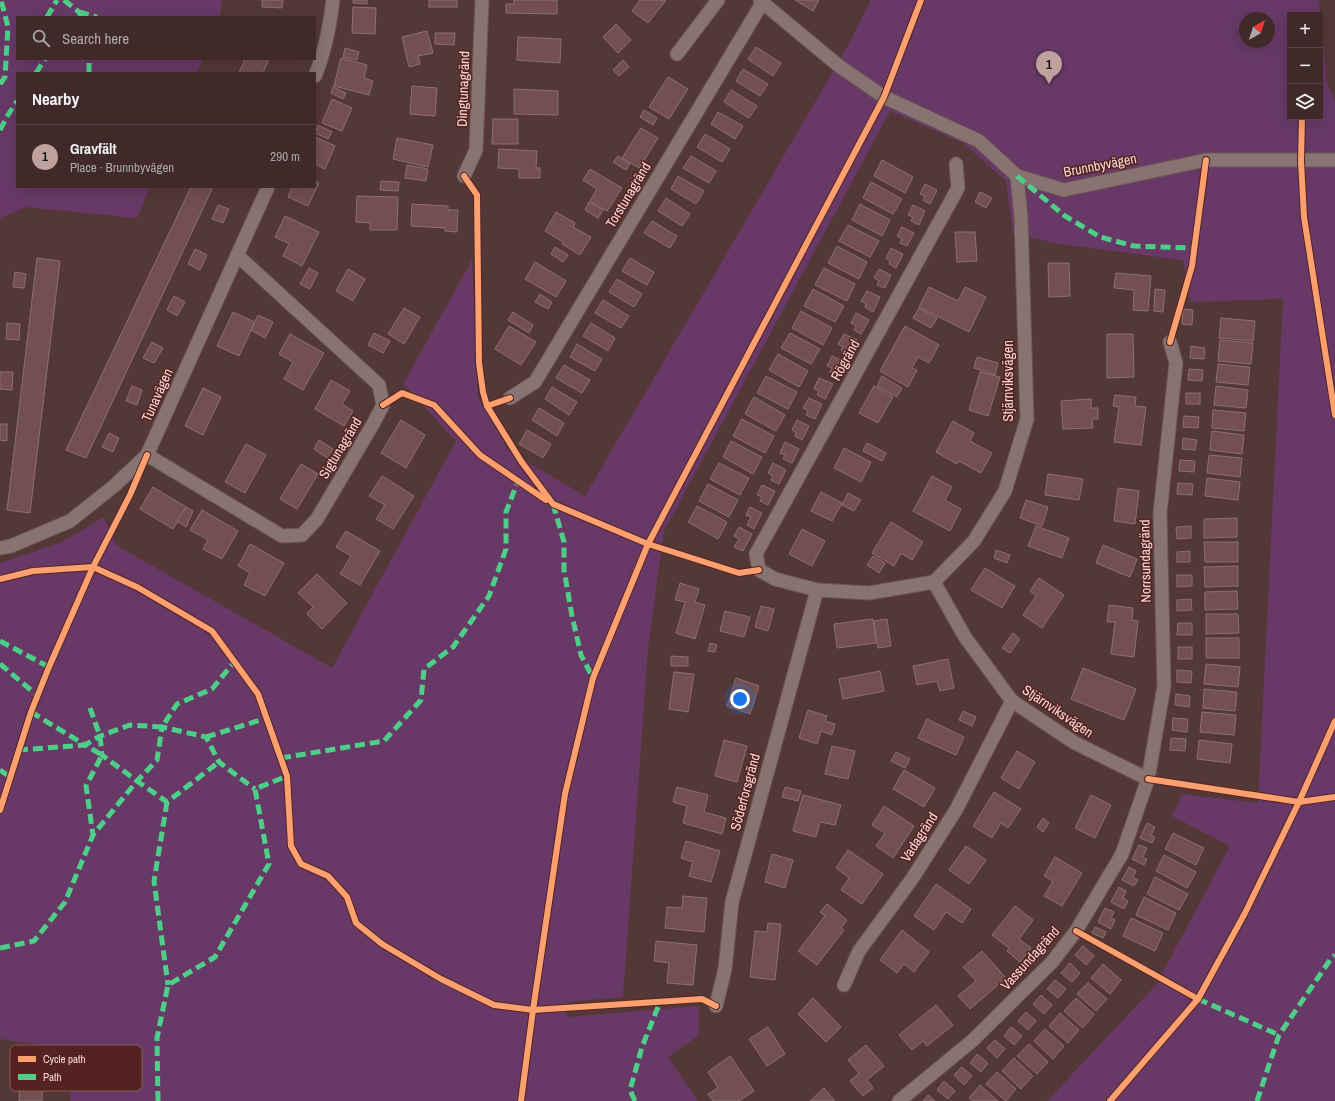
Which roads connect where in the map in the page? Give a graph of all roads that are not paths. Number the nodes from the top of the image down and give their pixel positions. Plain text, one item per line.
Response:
1 (333, 0) edge
2 (482, 0) edge
3 (718, 0) edge
4 (762, 1) edge
5 (676, 54) dead end
6 (316, 74) edge
7 (1335, 160) edge
8 (956, 164) dead end
9 (464, 176) dead end
10 (1016, 176) junction
11 (268, 188) edge
12 (237, 255) junction
13 (1170, 342) dead end
14 (510, 398) dead end
15 (147, 455) junction
16 (0, 548) edge
17 (934, 582) junction
18 (817, 590) junction
19 (1012, 701) junction
20 (1148, 779) junction
21 (844, 985) dead end
22 (716, 1006) dead end
23 (899, 1101) edge

1 - 6 street
2 - 9 street, Dingtunagränd
3 - 5 street
4 - 10 street, Brunnbyvägen
4 - 14 street, Torstunagränd
7 - 10 street, Brunnbyvägen
8 - 18 street, Rögränd
10 - 17 street, Stjärnviksvägen
11 - 12 street, Tunavägen
12 - 15 street, Tunavägen
12 - 15 street, Sigtunagränd
13 - 20 street, Norrsundagränd
15 - 16 street, Tunavägen
17 - 18 street
17 - 19 street, Stjärnviksvägen
18 - 22 street, Söderforsgränd
19 - 20 street, Stjärnviksvägen
19 - 21 street, Vadagränd
20 - 23 street, Vassundagränd

